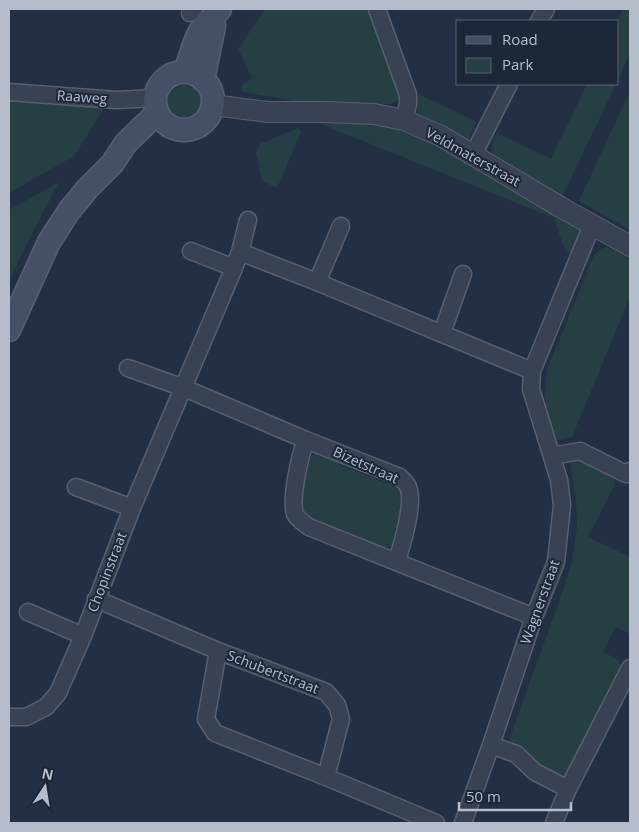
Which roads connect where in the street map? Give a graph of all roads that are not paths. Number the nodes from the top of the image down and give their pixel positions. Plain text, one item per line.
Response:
1 (377, 9) edge
2 (546, 9) edge
3 (215, 12) edge
4 (540, 20) edge
5 (194, 76) junction
6 (508, 85) edge
7 (9, 92) edge
8 (213, 105) junction
9 (160, 112) junction
10 (404, 120) junction
11 (473, 155) junction
12 (248, 220) dead end
13 (592, 225) junction
14 (341, 226) dead end
15 (630, 246) edge
16 (192, 251) dead end
17 (237, 260) junction
18 (463, 274) dead end
19 (317, 282) junction
20 (9, 330) edge
21 (442, 333) junction
22 (128, 368) dead end
23 (532, 371) junction
24 (184, 388) junction
25 (306, 440) junction
26 (552, 456) junction
27 (630, 471) edge
28 (76, 487) dead end
29 (132, 508) junction
30 (396, 562) junction
31 (96, 599) junction
32 (28, 612) dead end
33 (534, 617) junction
34 (83, 636) junction
35 (218, 651) junction
36 (630, 668) edge
37 (9, 717) edge
38 (491, 745) junction
39 (326, 777) junction
40 (568, 789) junction
41 (436, 823) edge
42 (462, 823) edge
43 (554, 823) edge

1 - 10 street
2 - 4 street
3 - 5 main road
5 - 8 main road
5 - 9 main road
6 - 11 street
7 - 9 street, Raaweg
8 - 9 main road
8 - 10 street, Veldmaterstraat
9 - 20 main road
10 - 11 street, Veldmaterstraat
11 - 13 street, Veldmaterstraat
12 - 17 street, Chopinstraat
13 - 15 street, Veldmaterstraat
13 - 23 street, Wagnerstraat
14 - 19 street
16 - 17 street
17 - 19 street
17 - 24 street, Chopinstraat
18 - 21 street
19 - 21 street
21 - 23 street
22 - 24 street
23 - 26 street, Wagnerstraat
24 - 25 street, Bizetstraat
24 - 29 street, Chopinstraat
25 - 30 street
25 - 30 street, Bizetstraat
26 - 27 street
26 - 33 street, Wagnerstraat
28 - 29 street
29 - 31 street, Chopinstraat
30 - 33 street
31 - 34 street, Chopinstraat
31 - 35 street, Schubertstraat
32 - 34 street
33 - 38 street, Wagnerstraat
34 - 37 street, Chopinstraat
35 - 39 street, Schubertstraat
35 - 39 street, Schubertstraat
36 - 40 street
38 - 40 street
38 - 42 street, Wagnerstraat
39 - 41 street, Schubertstraat
40 - 43 street

